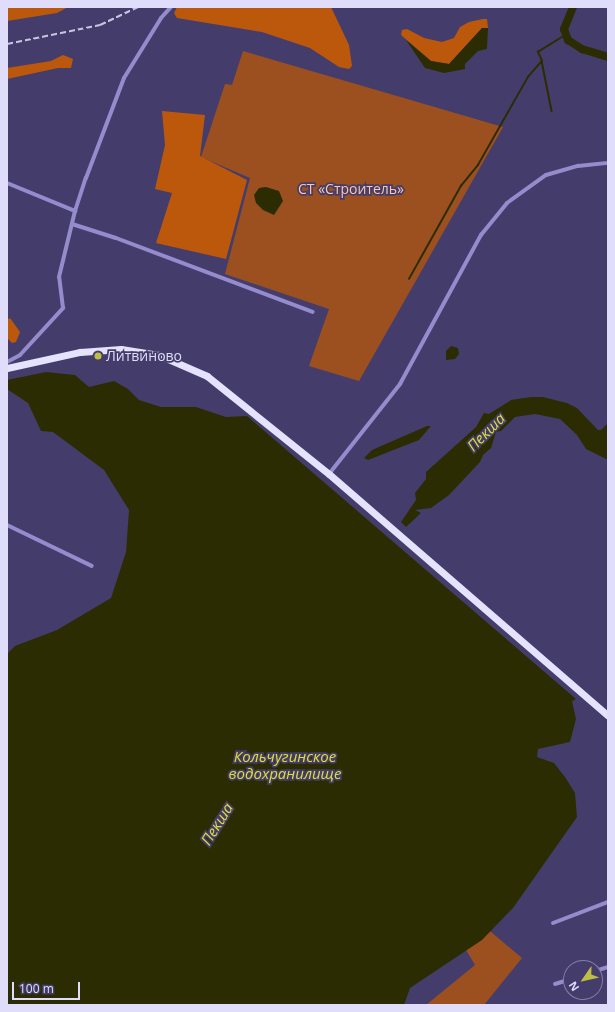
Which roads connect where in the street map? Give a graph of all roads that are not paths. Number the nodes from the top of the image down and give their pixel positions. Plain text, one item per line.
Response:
1 (171, 7) edge
2 (608, 163) edge
3 (7, 183) edge
4 (75, 211) junction
5 (72, 224) junction
6 (313, 312) dead end
7 (7, 362) edge
8 (7, 368) edge
9 (329, 474) junction
10 (7, 525) edge
11 (92, 566) dead end
12 (608, 716) edge
13 (608, 902) edge
14 (553, 923) dead end
15 (563, 981) edge
16 (554, 984) dead end

1 - 4 street
2 - 9 street
3 - 4 street
4 - 5 street
5 - 6 street
5 - 7 street
8 - 9 main road
9 - 12 main road
10 - 11 street
13 - 14 street
15 - 16 street

